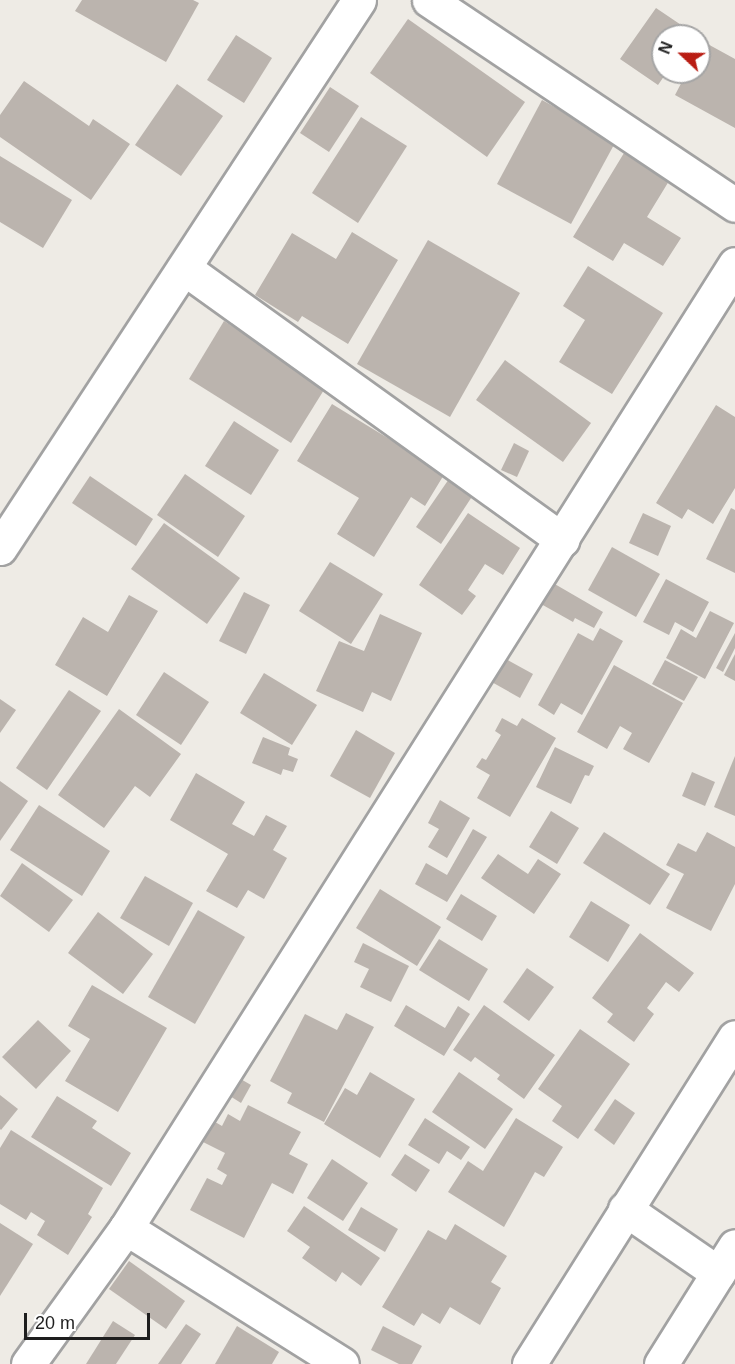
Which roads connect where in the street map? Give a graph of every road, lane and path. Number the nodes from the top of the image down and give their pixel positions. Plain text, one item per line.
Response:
1 (359, 0) edge
2 (429, 0) edge
3 (735, 205) edge
4 (735, 264) edge
5 (184, 268) junction
6 (562, 540) junction
7 (0, 548) edge
8 (735, 1037) edge
9 (626, 1209) junction
10 (126, 1228) junction
11 (735, 1246) edge
12 (718, 1274) junction
13 (28, 1364) edge
14 (342, 1364) edge
15 (529, 1364) edge
16 (661, 1364) edge

1 - 5 street
2 - 3 street
4 - 6 street
5 - 6 street
5 - 7 street
6 - 10 street
8 - 9 street
9 - 12 street
9 - 15 street
10 - 13 street
10 - 14 street
11 - 12 street
12 - 16 street

